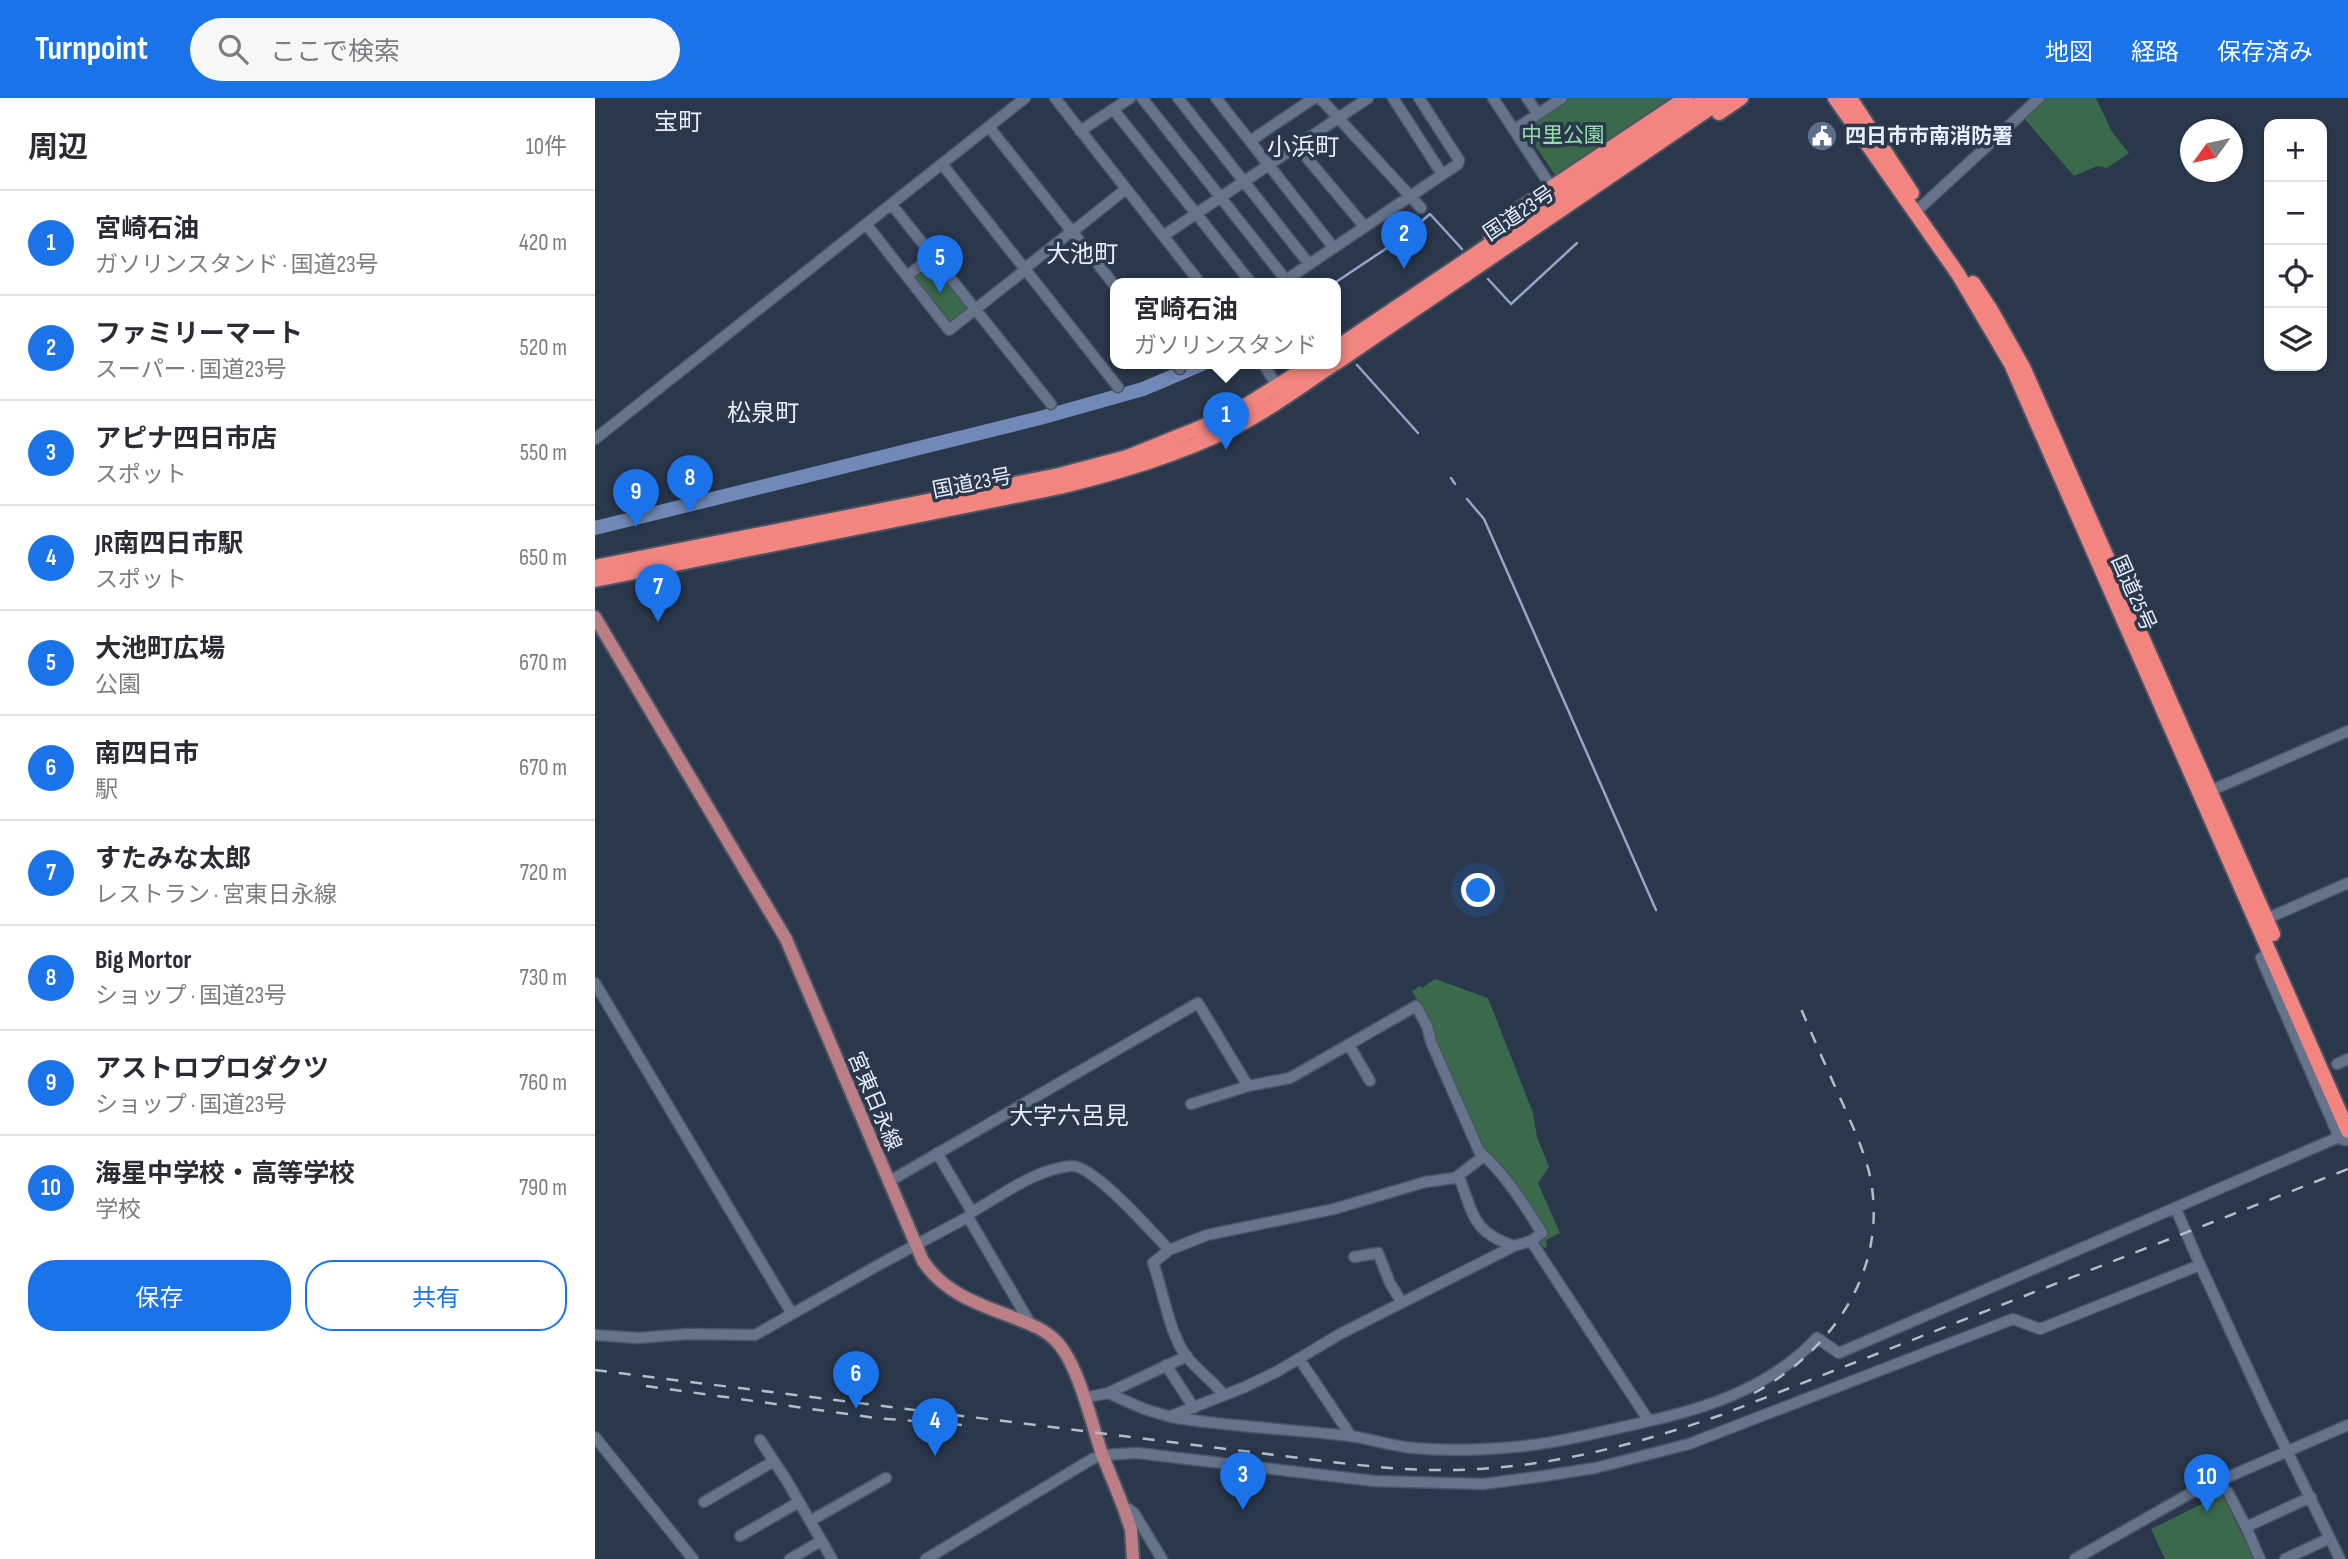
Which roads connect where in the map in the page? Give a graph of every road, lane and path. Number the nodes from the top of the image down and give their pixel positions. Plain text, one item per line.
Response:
1 (1025, 98) edge
2 (1055, 98) edge
3 (1130, 98) edge
4 (1142, 98) edge
5 (1178, 98) edge
6 (1216, 98) edge
7 (1314, 98) edge
8 (1321, 98) edge
9 (1368, 98) edge
10 (1393, 98) edge
11 (1419, 98) edge
12 (1493, 98) edge
13 (1527, 98) edge
14 (1562, 98) edge
15 (1686, 98) edge
16 (1741, 98) edge
17 (1835, 98) edge
18 (1850, 98) edge
19 (2039, 98) edge
20 (1718, 99) edge
21 (1113, 109) junction
22 (1538, 114) junction
23 (1339, 118) junction
24 (989, 127) junction
25 (1514, 130) junction
26 (1080, 131) junction
27 (1250, 141) junction
28 (1299, 145) junction
29 (942, 164) junction
30 (1269, 165) junction
31 (1443, 174) junction
32 (1244, 182) junction
33 (1552, 188) junction
34 (1126, 189) junction
35 (1410, 196) junction
36 (1220, 198) junction
37 (891, 205) junction
38 (1921, 206) junction
39 (1421, 208) dead end
40 (1196, 214) junction
41 (866, 224) junction
42 (1364, 226) junction
43 (1072, 232) junction
44 (1163, 236) junction
45 (1334, 248) junction
46 (933, 256) junction
47 (1309, 264) junction
48 (1468, 267) junction
49 (1025, 269) junction
50 (907, 276) junction
51 (1196, 278) edge
52 (1247, 278) edge
53 (1280, 278) edge
54 (1289, 278) edge
55 (1110, 280) edge
56 (975, 310) junction
57 (1341, 345) edge
58 (1341, 359) edge
59 (1266, 369) edge
60 (1306, 369) edge
61 (1324, 369) edge
62 (1118, 387) dead end
63 (1281, 392) junction
64 (1051, 404) dead end
65 (595, 439) edge
66 (595, 567) edge
67 (595, 580) edge
68 (595, 617) edge
69 (2348, 731) edge
70 (2210, 791) junction
71 (2348, 883) edge
72 (2266, 919) junction
73 (595, 983) edge
74 (1349, 1045) junction
75 (2348, 1059) edge
76 (2336, 1065) dead end
77 (1370, 1081) dead end
78 (1248, 1086) junction
79 (1192, 1104) dead end
80 (2348, 1109) edge
81 (2345, 1136) edge
82 (937, 1153) junction
83 (1484, 1156) junction
84 (1459, 1177) junction
85 (888, 1182) junction
86 (2176, 1209) junction
87 (970, 1215) junction
88 (1531, 1241) junction
89 (915, 1245) junction
90 (1514, 1246) junction
91 (1169, 1250) junction
92 (1354, 1257) dead end
93 (2200, 1265) junction
94 (1402, 1303) junction
95 (792, 1314) junction
96 (1030, 1324) junction
97 (595, 1335) edge
98 (1187, 1356) junction
99 (1300, 1360) junction
100 (1166, 1365) junction
101 (1108, 1393) junction
102 (1224, 1395) junction
103 (1083, 1398) junction
104 (1194, 1408) junction
105 (1171, 1417) junction
106 (1649, 1421) junction
107 (2348, 1425) edge
108 (1351, 1436) junction
109 (595, 1437) edge
110 (760, 1440) dead end
111 (2289, 1452) junction
112 (1103, 1455) junction
113 (774, 1461) junction
114 (886, 1478) dead end
115 (2228, 1492) dead end
116 (2311, 1497) junction
117 (703, 1502) dead end
118 (799, 1502) junction
119 (1124, 1509) junction
120 (810, 1521) junction
121 (2246, 1527) junction
122 (740, 1536) dead end
123 (2330, 1538) junction
124 (821, 1541) junction
125 (931, 1558) edge
126 (693, 1559) edge
127 (790, 1559) edge
128 (832, 1559) edge
129 (1133, 1559) edge
130 (1162, 1559) edge
131 (2075, 1559) edge
132 (2260, 1559) edge
133 (2285, 1559) edge
134 (2340, 1559) edge

1 - 24 street
2 - 26 street
3 - 21 street
4 - 36 street
5 - 32 street
6 - 27 street
7 - 27 street
8 - 23 street
9 - 23 street
10 - 31 street
11 - 31 street
12 - 25 street
13 - 22 street
14 - 22 street
15 - 33 highway
16 - 48 highway
17 - 81 highway, 国道25号
18 - 38 highway, 国道25号
19 - 38 street
20 - 48 highway, 国道23号
21 - 26 street
21 - 40 street
22 - 25 street
23 - 28 street
23 - 35 street
24 - 29 street
24 - 43 street
25 - 33 street
26 - 34 street
27 - 30 street
28 - 30 street
28 - 42 street
29 - 37 street
29 - 49 street
30 - 32 street
30 - 45 street
31 - 35 street
32 - 36 street
32 - 47 street
33 - 48 highway
34 - 43 street
34 - 44 street
35 - 39 street
35 - 42 street
36 - 40 street
36 - 53 street
37 - 41 street
37 - 46 street
38 - 70 highway, 国道25号
40 - 44 street
40 - 52 street
41 - 50 street
41 - 65 street
42 - 45 street
43 - 49 street
43 - 55 street
44 - 51 street
45 - 47 street
46 - 50 street
46 - 56 street
47 - 54 street
48 - 57 highway, 国道23号
48 - 58 highway, 国道23号
49 - 56 street
49 - 62 street
50 - 56 street
56 - 64 street
59 - 63 street
60 - 63 highway, 国道23号
61 - 63 highway, 国道23号
63 - 66 highway, 国道23号
63 - 67 highway, 国道23号
68 - 85 main road, 宮東日永線
69 - 70 street
70 - 72 highway, 国道25号
71 - 72 street
72 - 80 highway, 国道25号
73 - 95 street
74 - 77 street
74 - 78 street
74 - 83 street
75 - 76 street
78 - 79 street
78 - 82 street
81 - 86 street
82 - 85 street
82 - 87 street
83 - 84 street
83 - 88 street
84 - 90 street
84 - 91 street
85 - 89 main road, 宮東日永線
86 - 93 street
86 - 106 street
87 - 89 street
87 - 91 street
87 - 96 street
88 - 90 street
88 - 106 street
89 - 95 street
89 - 96 main road, 宮東日永線
90 - 94 street
91 - 98 street
92 - 94 street
93 - 111 street
93 - 112 street
94 - 99 street
95 - 97 street
96 - 103 main road, 宮東日永線
98 - 100 street
98 - 102 street
99 - 102 street
99 - 108 street
100 - 101 street
100 - 104 street
101 - 103 street
101 - 105 street
102 - 104 street
103 - 112 main road, 宮東日永線
104 - 105 street
105 - 108 street
106 - 108 street
107 - 111 street
109 - 126 street
110 - 113 street
111 - 116 street
111 - 131 street
112 - 119 main road, 宮東日永線
112 - 125 street
113 - 117 street
113 - 118 street
114 - 120 street
115 - 121 street
116 - 121 street
116 - 123 street
118 - 120 street
118 - 122 street
119 - 129 main road, 宮東日永線
119 - 130 street
120 - 124 street
121 - 132 street
123 - 133 street
123 - 134 street
124 - 127 street
124 - 128 street

